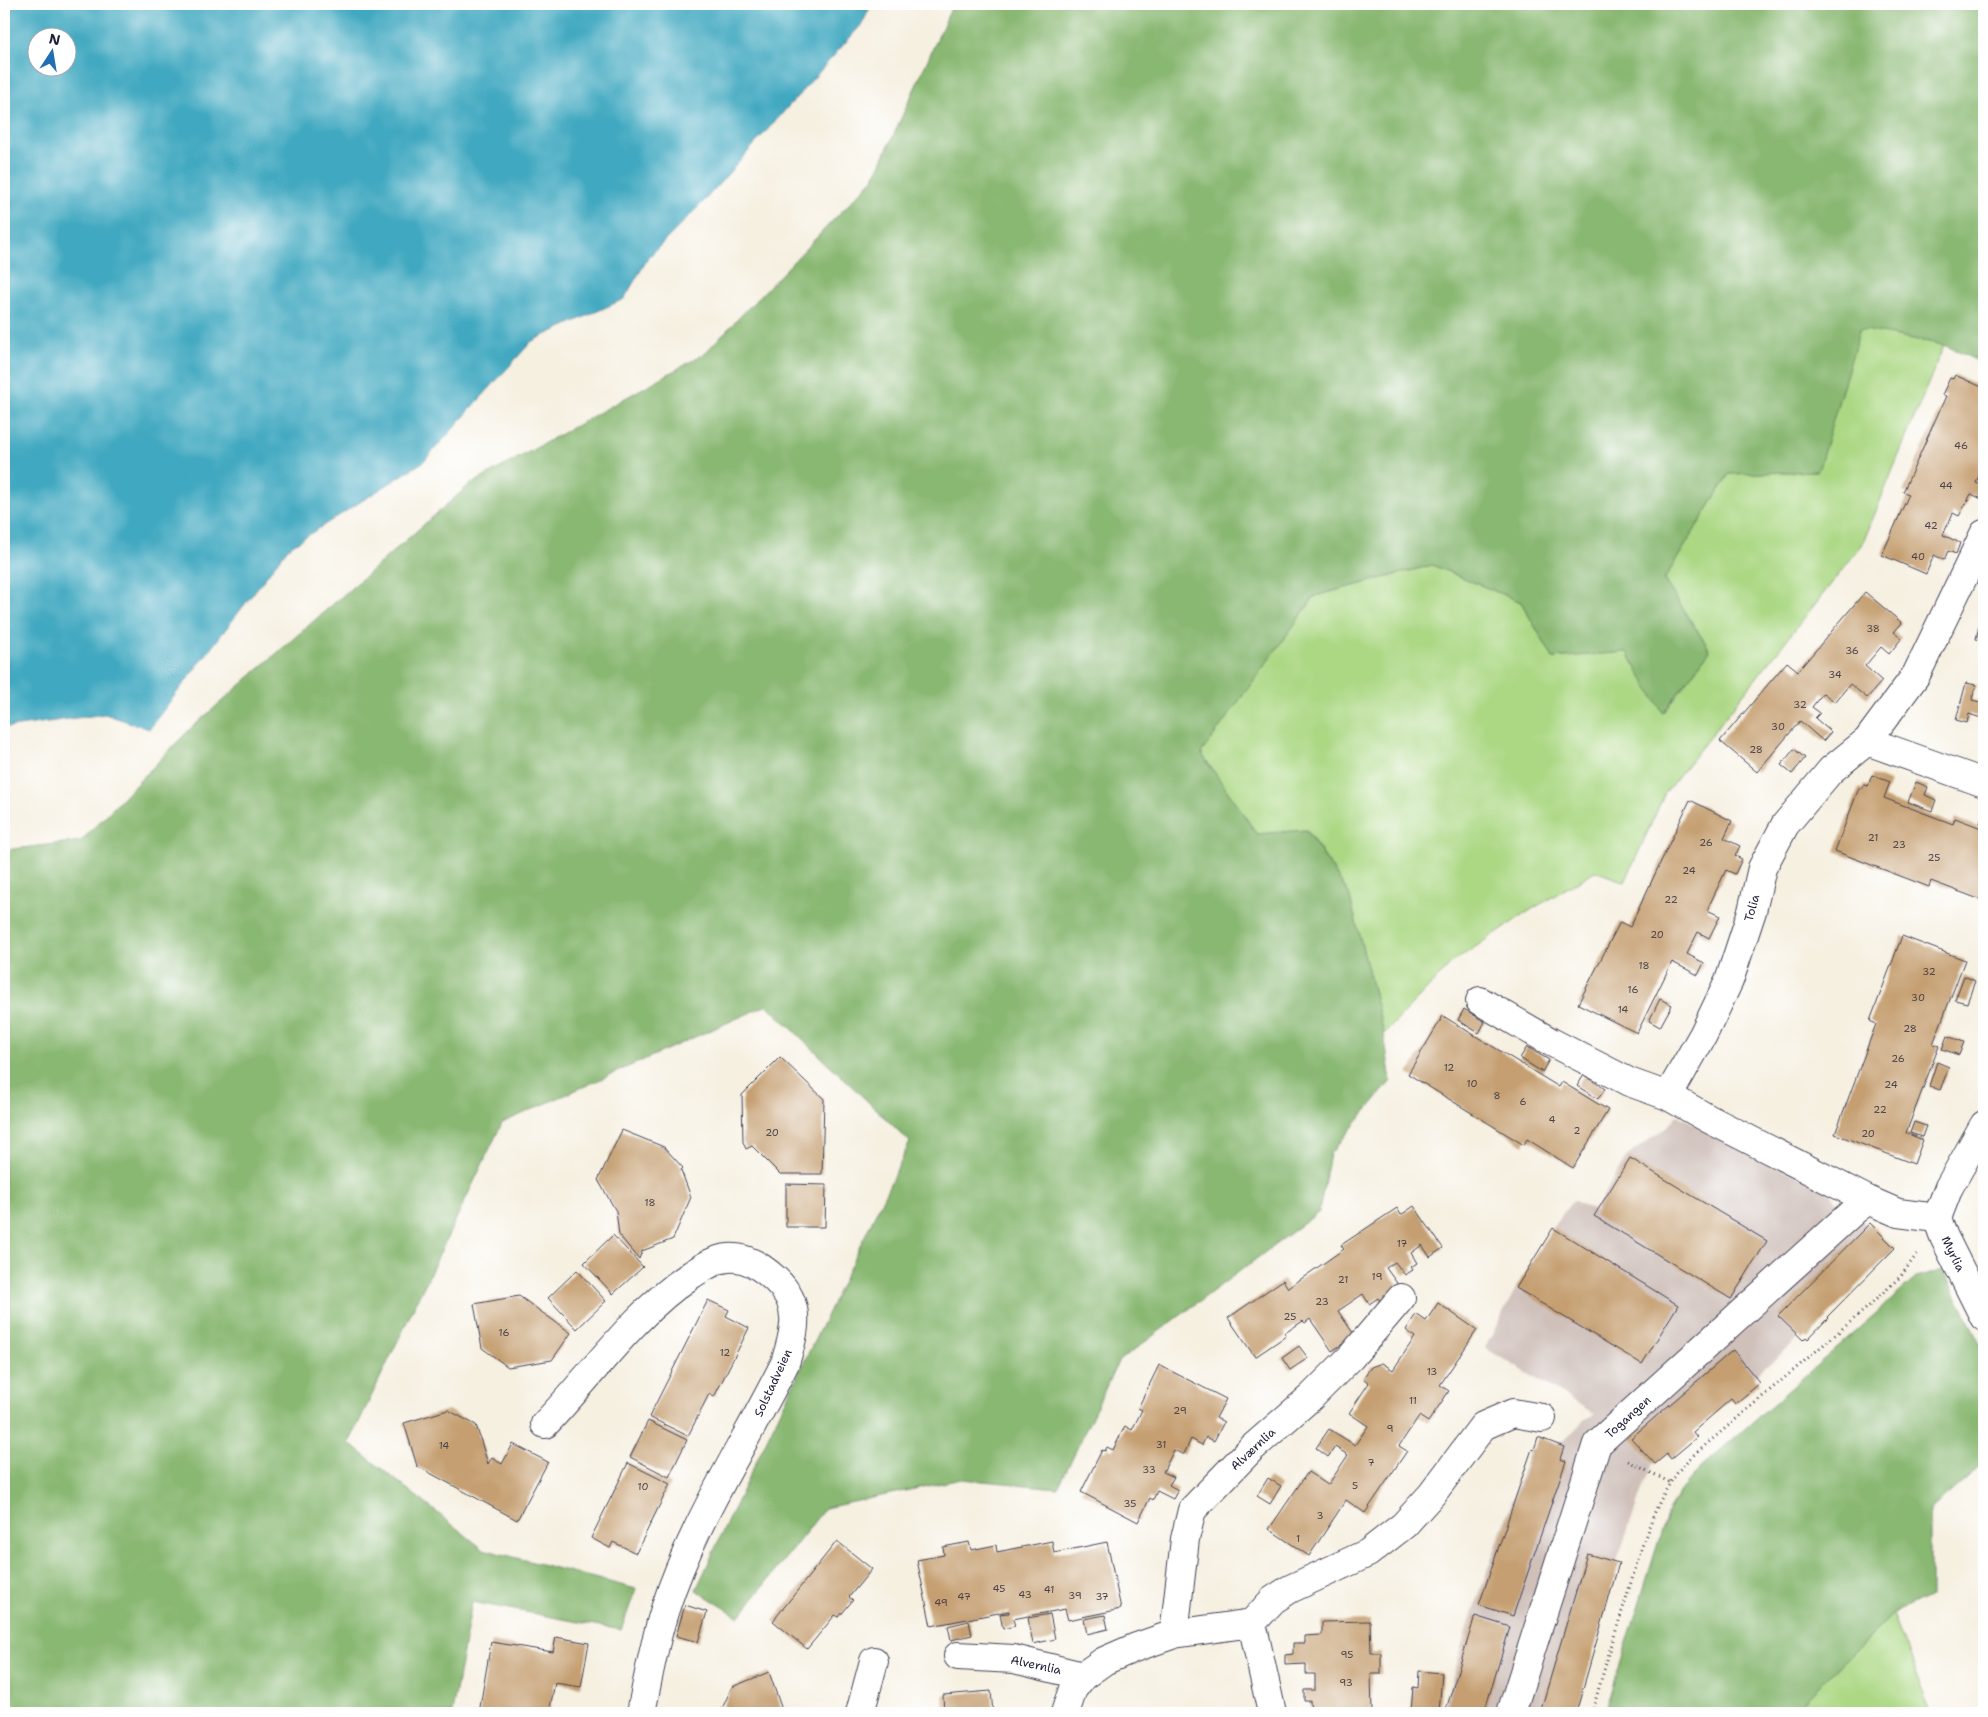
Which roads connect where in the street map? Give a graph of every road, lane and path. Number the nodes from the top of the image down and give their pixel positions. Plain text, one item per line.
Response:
1 (1984, 534) edge
2 (1867, 741) junction
3 (1984, 783) edge
4 (1480, 1000) dead end
5 (1668, 1096) junction
6 (1984, 1124) edge
7 (1868, 1200) junction
8 (1937, 1218) junction
9 (1401, 1298) dead end
10 (1984, 1317) edge
11 (1542, 1418) dead end
12 (545, 1424) dead end
13 (1597, 1444) junction
14 (1669, 1482) junction
15 (1252, 1623) junction
16 (1174, 1634) junction
17 (958, 1656) dead end
18 (874, 1661) dead end
19 (1083, 1676) junction
20 (641, 1713) edge
21 (860, 1713) edge
22 (1065, 1713) edge
23 (1272, 1713) edge
24 (1511, 1713) edge
25 (1592, 1713) edge

1 - 2 street, Tolia
2 - 3 street
2 - 5 street, Tolia
4 - 5 street
5 - 7 street
6 - 8 street
7 - 8 street
7 - 13 street, Togangen
8 - 10 street, Myrlia
8 - 14 path
9 - 16 street, Alværnlia
11 - 15 street
12 - 20 street, Solstadveien
13 - 14 path
13 - 24 street, Togangen
14 - 25 path
15 - 16 street
15 - 23 street
16 - 19 street
17 - 19 street, Alvernlia
18 - 21 street
19 - 22 street

